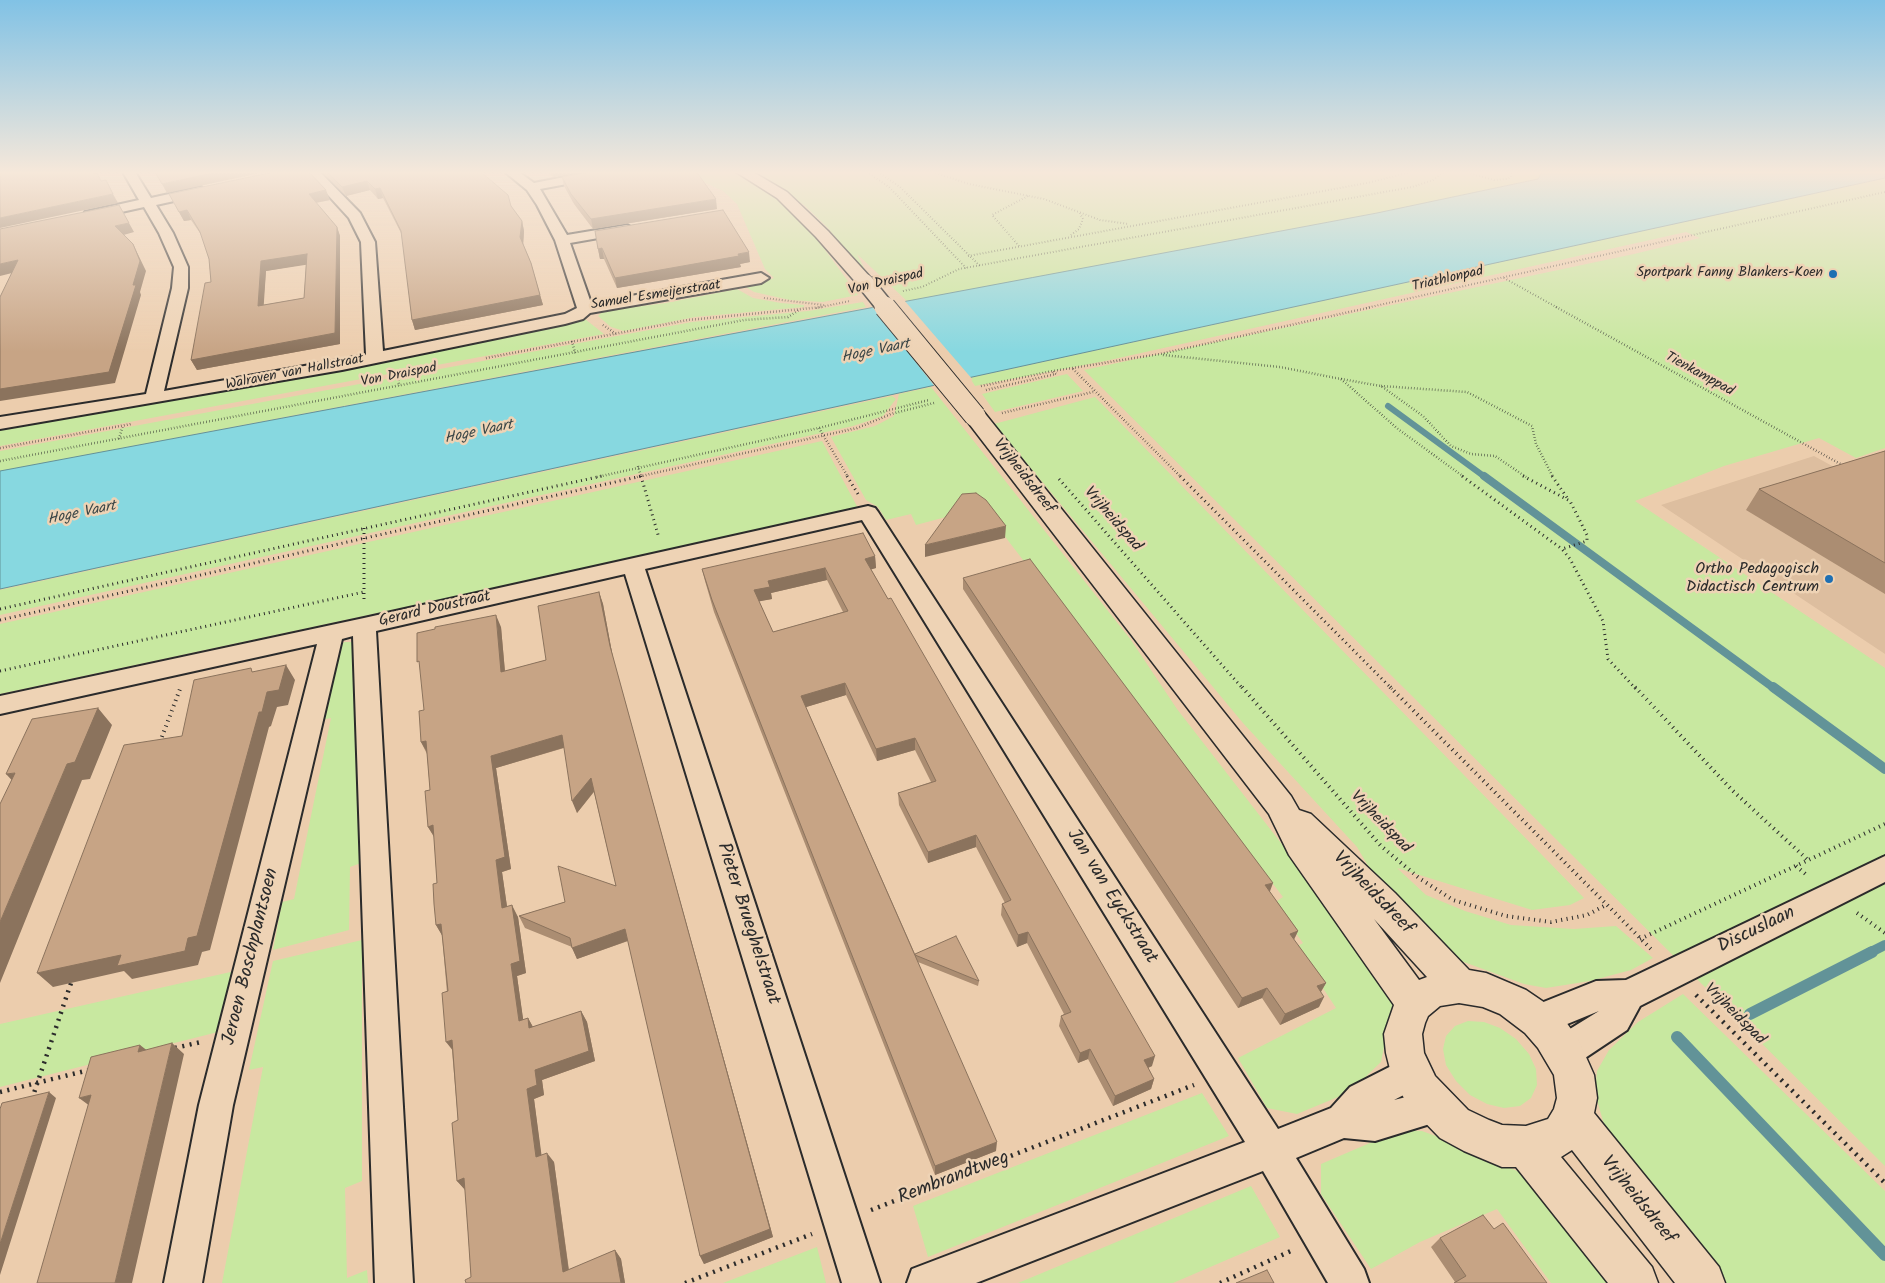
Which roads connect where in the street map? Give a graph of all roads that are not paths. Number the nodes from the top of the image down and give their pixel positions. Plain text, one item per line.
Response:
1 (165, 232) edge
2 (363, 232) edge
3 (558, 232) edge
4 (611, 232) edge
5 (820, 232) edge
6 (562, 240) junction
7 (761, 278) dead end
8 (586, 309) junction
9 (374, 358) junction
10 (155, 398) junction
11 (0, 423) edge
12 (868, 512) joint
13 (633, 566) junction
14 (364, 626) junction
15 (332, 633) junction
16 (1, 707) edge
17 (1280, 805) junction
18 (1885, 868) edge
19 (1459, 986) junction
20 (1629, 995) junction
21 (1415, 1004) junction
22 (1538, 1020) junction
23 (1564, 1052) junction
24 (1411, 1073) junction
25 (1434, 1106) junction
26 (1572, 1118) junction
27 (1343, 1120) junction
28 (1526, 1147) junction
29 (1270, 1149) junction
30 (183, 1283) edge
31 (394, 1283) edge
32 (861, 1283) edge
33 (926, 1283) edge
34 (1350, 1283) edge
35 (1636, 1283) edge
36 (1703, 1283) edge

1 - 10 street
2 - 9 street
3 - 6 street, Samuel Esmeijerstraat
4 - 6 street
5 - 17 main road, Vrijheidsdreef, bridge
6 - 8 street, Samuel Esmeijerstraat
7 - 8 street, Samuel Esmeijerstraat
8 - 9 street, Walraven van Hallstraat
9 - 10 street, Walraven van Hallstraat
10 - 11 street, Walraven van Hallstraat
12 - 13 street, Gerard Doustraat
12 - 29 street, Jan van Eyckstraat
13 - 14 street, Gerard Doustraat
13 - 32 street, Pieter Brueghelstraat
14 - 15 street, Gerard Doustraat
14 - 31 street
15 - 16 street, Gerard Doustraat
15 - 30 street, Jeroen Boschplantsoen
17 - 19 main road, Vrijheidsdreef
17 - 21 main road, Vrijheidsdreef
18 - 20 street, Discuslaan
19 - 21 main road
19 - 22 main road
20 - 22 street, Discuslaan
20 - 23 street
21 - 24 main road
22 - 23 main road
23 - 26 main road
24 - 25 main road
24 - 27 street
25 - 27 street
25 - 28 main road
26 - 28 main road
26 - 36 main road, Vrijheidsdreef
27 - 29 street
28 - 35 main road
29 - 33 street
29 - 34 street, Jan van Eyckstraat

